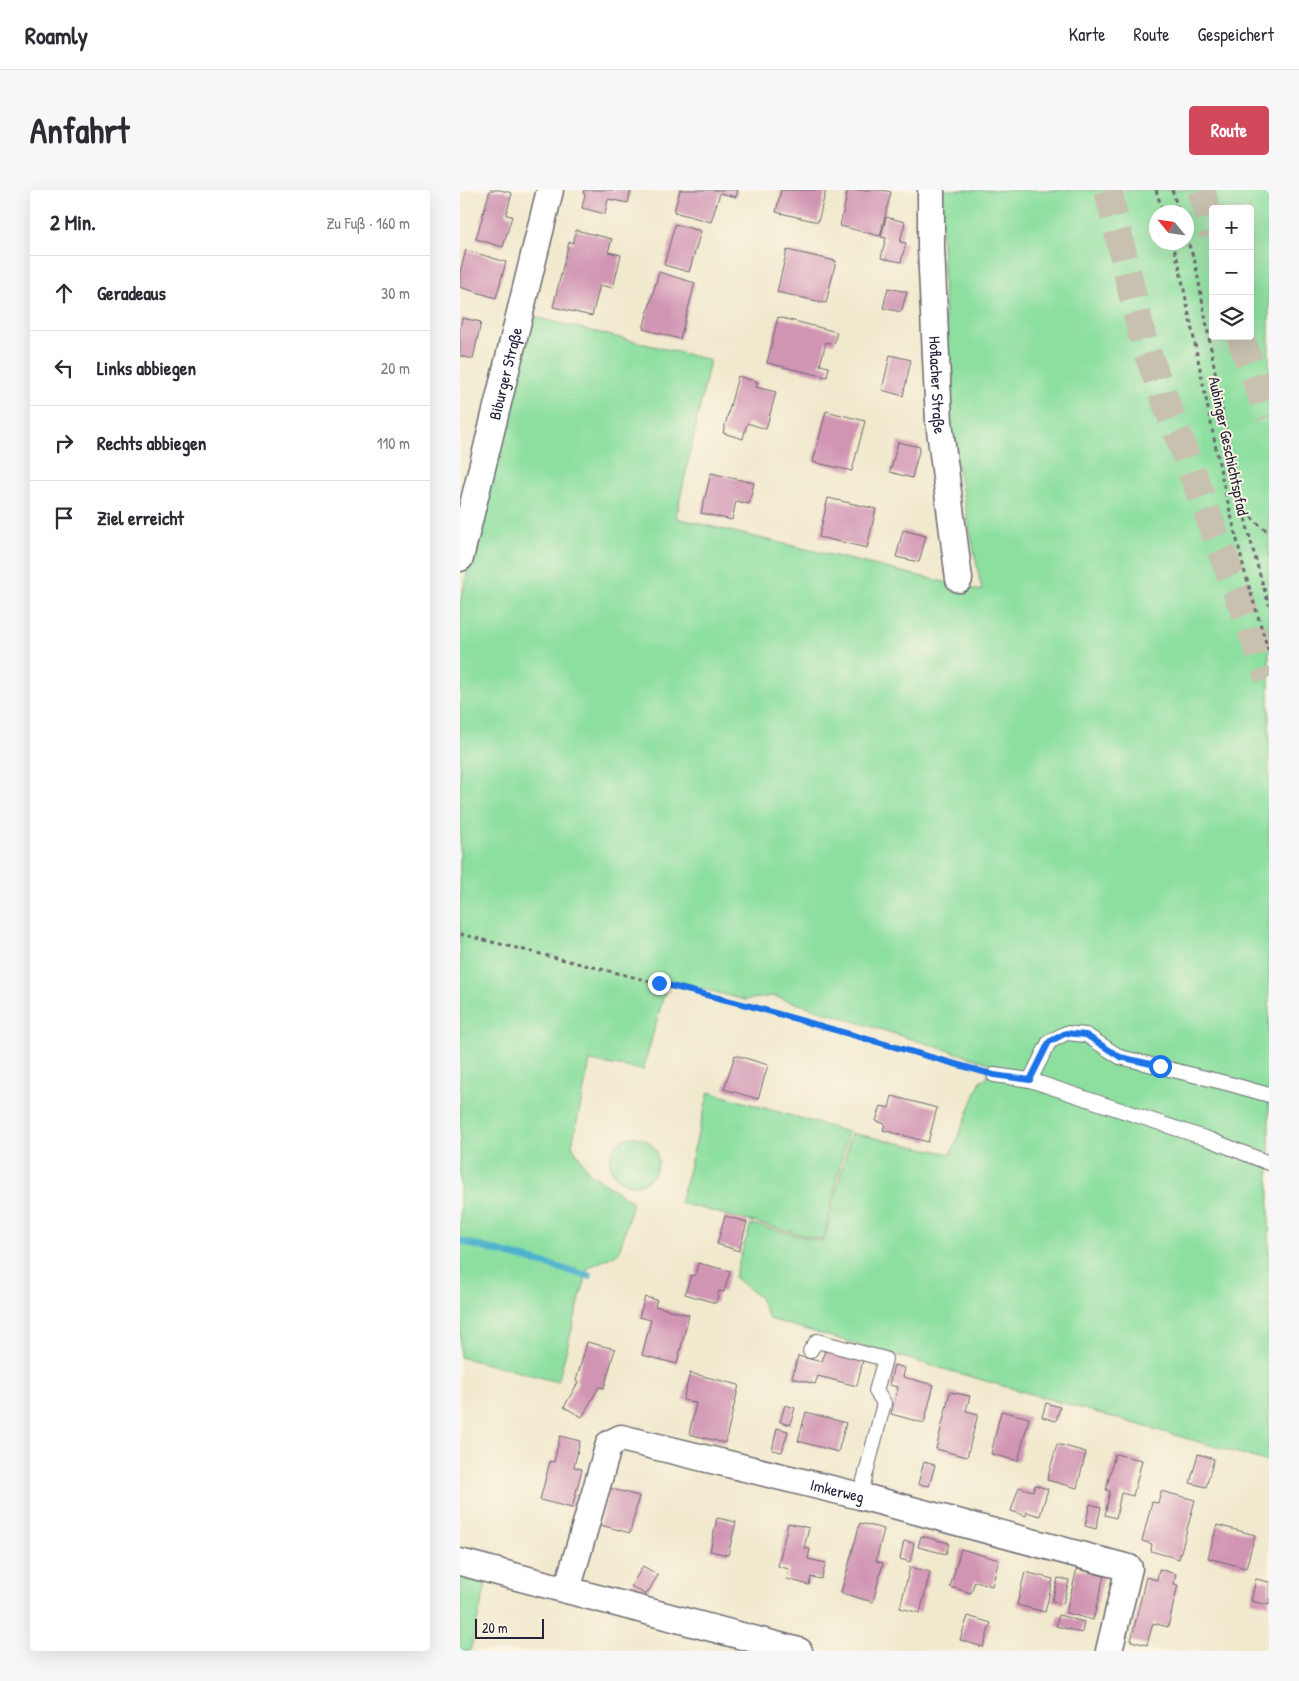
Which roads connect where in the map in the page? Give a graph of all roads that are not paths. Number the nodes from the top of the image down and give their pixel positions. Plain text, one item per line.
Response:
1 (550, 190) edge
2 (931, 190) edge
3 (460, 558) edge
4 (959, 579) dead end
5 (994, 1075) road end
6 (1030, 1080) junction
7 (1269, 1095) edge
8 (1269, 1163) edge
9 (810, 1351) dead end
10 (860, 1496) junction
11 (460, 1562) edge
12 (567, 1590) junction
13 (799, 1651) edge
14 (1109, 1651) edge

1 - 3 street, Biburger Straße
2 - 4 street, Hoflacher Straße
5 - 6 lane
6 - 7 lane
6 - 8 lane
9 - 10 lane
10 - 12 street, Imkerweg
10 - 14 street, Imkerweg
11 - 12 street
12 - 13 street

